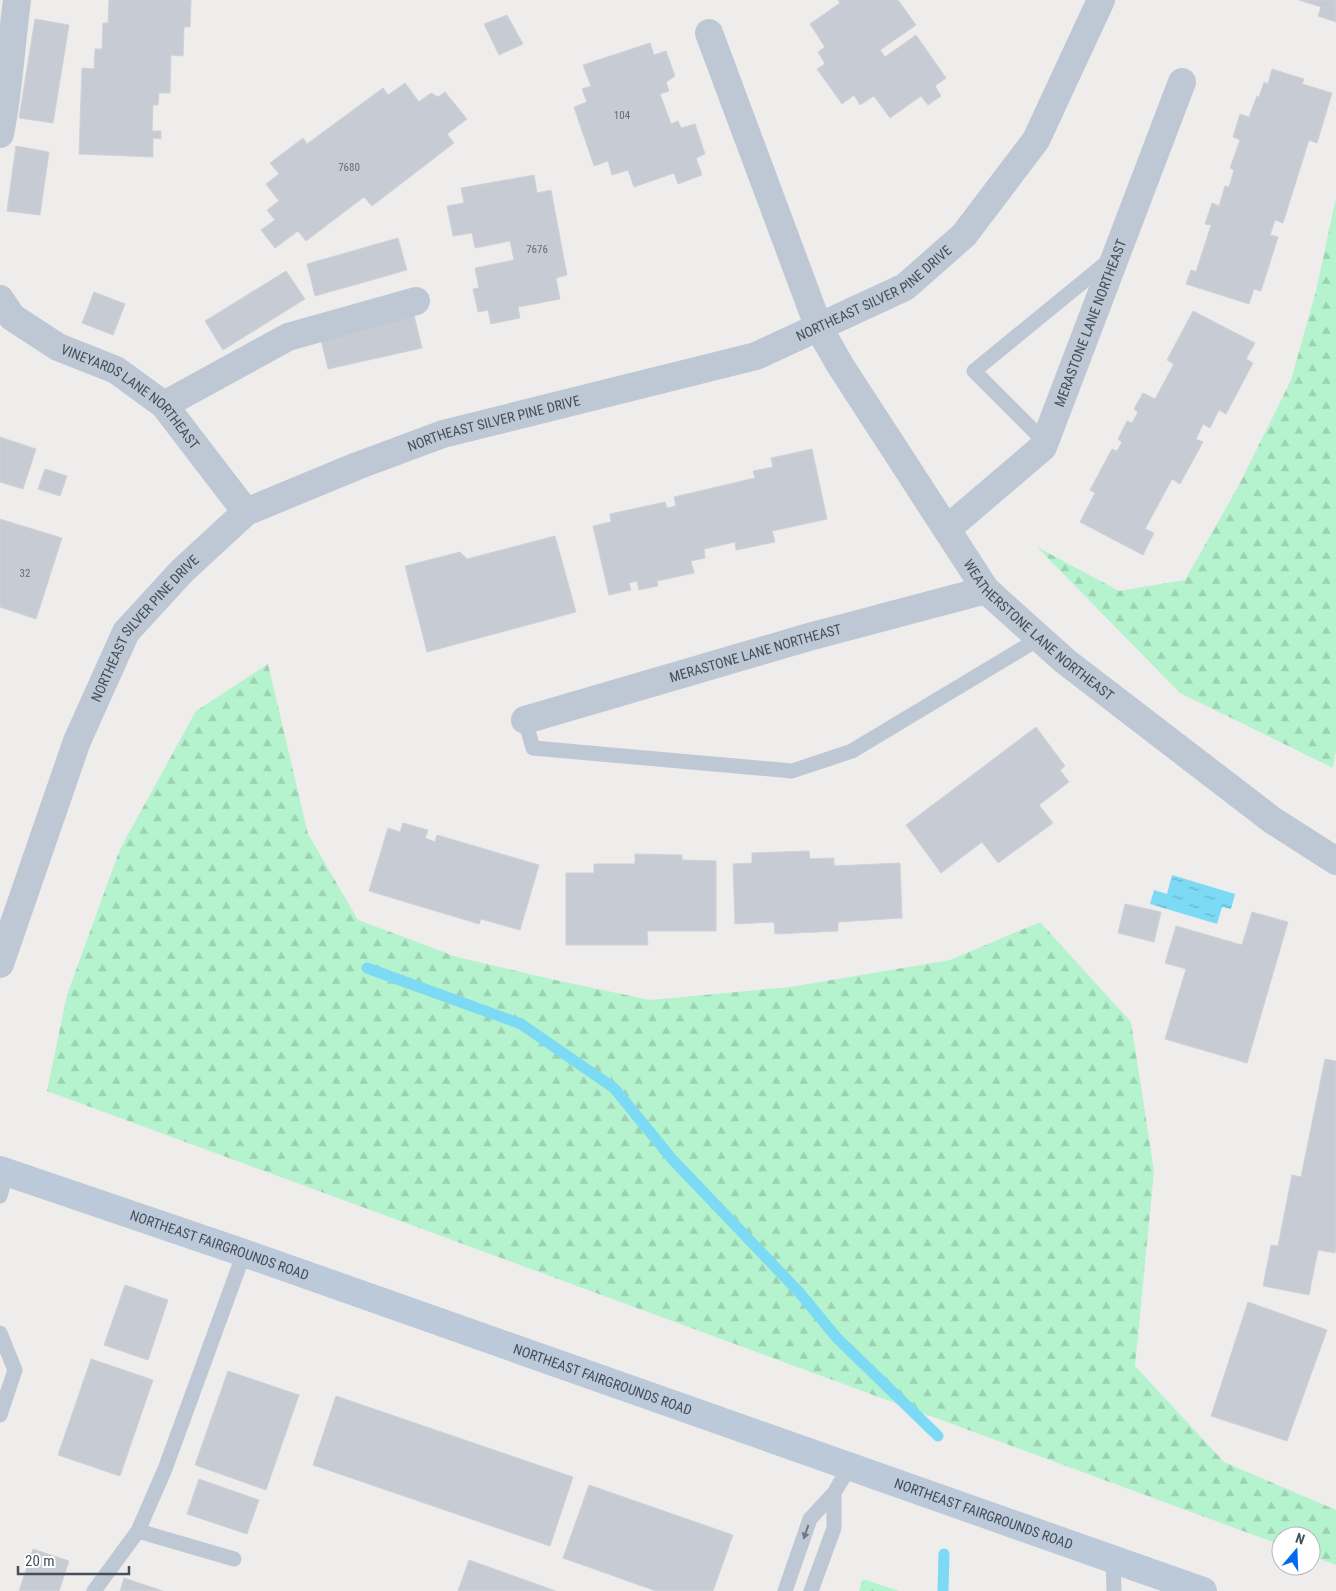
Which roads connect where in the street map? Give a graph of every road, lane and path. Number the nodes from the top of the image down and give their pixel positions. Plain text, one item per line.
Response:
1 (16, 0) edge
2 (1101, 0) edge
3 (709, 33) dead end
4 (1182, 82) dead end
5 (0, 134) edge
6 (1116, 255) junction
7 (0, 299) edge
8 (416, 301) dead end
9 (819, 328) junction
10 (164, 405) junction
11 (1045, 442) junction
12 (246, 512) junction
13 (947, 529) junction
14 (986, 590) junction
15 (1040, 638) junction
16 (524, 720) joint
17 (1336, 861) edge
18 (0, 964) edge
19 (2, 1180) edge
20 (244, 1253) junction
21 (0, 1333) edge
22 (0, 1415) edge
23 (850, 1466) junction
24 (834, 1493) junction
25 (138, 1531) junction
26 (234, 1559) dead end
27 (1113, 1560) junction
28 (94, 1591) edge
29 (785, 1591) edge
30 (811, 1591) edge
31 (1114, 1591) edge
32 (1203, 1591) edge

1 - 5 street
2 - 9 street, NORTHEAST SILVER PINE DRIVE
3 - 9 street, WEATHERSTONE LANE NORTHEAST
4 - 6 street, MERASTONE LANE NORTHEAST
6 - 11 street, MERASTONE LANE NORTHEAST
6 - 11 lane
7 - 10 street, VINEYARDS LANE NORTHEAST
8 - 10 street
9 - 12 street, NORTHEAST SILVER PINE DRIVE
9 - 13 street, WEATHERSTONE LANE NORTHEAST
10 - 12 street, VINEYARDS LANE NORTHEAST
11 - 13 street, MERASTONE LANE NORTHEAST
12 - 18 street, NORTHEAST SILVER PINE DRIVE
13 - 14 street, WEATHERSTONE LANE NORTHEAST
14 - 15 street, WEATHERSTONE LANE NORTHEAST
14 - 16 street, MERASTONE LANE NORTHEAST
15 - 16 lane
15 - 17 street, WEATHERSTONE LANE NORTHEAST
19 - 20 main road, NORTHEAST FAIRGROUNDS ROAD
20 - 23 main road, NORTHEAST FAIRGROUNDS ROAD
20 - 25 lane
21 - 22 lane
23 - 24 lane
23 - 27 main road, NORTHEAST FAIRGROUNDS ROAD
24 -> 29 lane
24 - 30 lane
25 - 26 lane
25 - 28 lane
27 - 31 lane
27 - 32 main road, NORTHEAST FAIRGROUNDS ROAD

